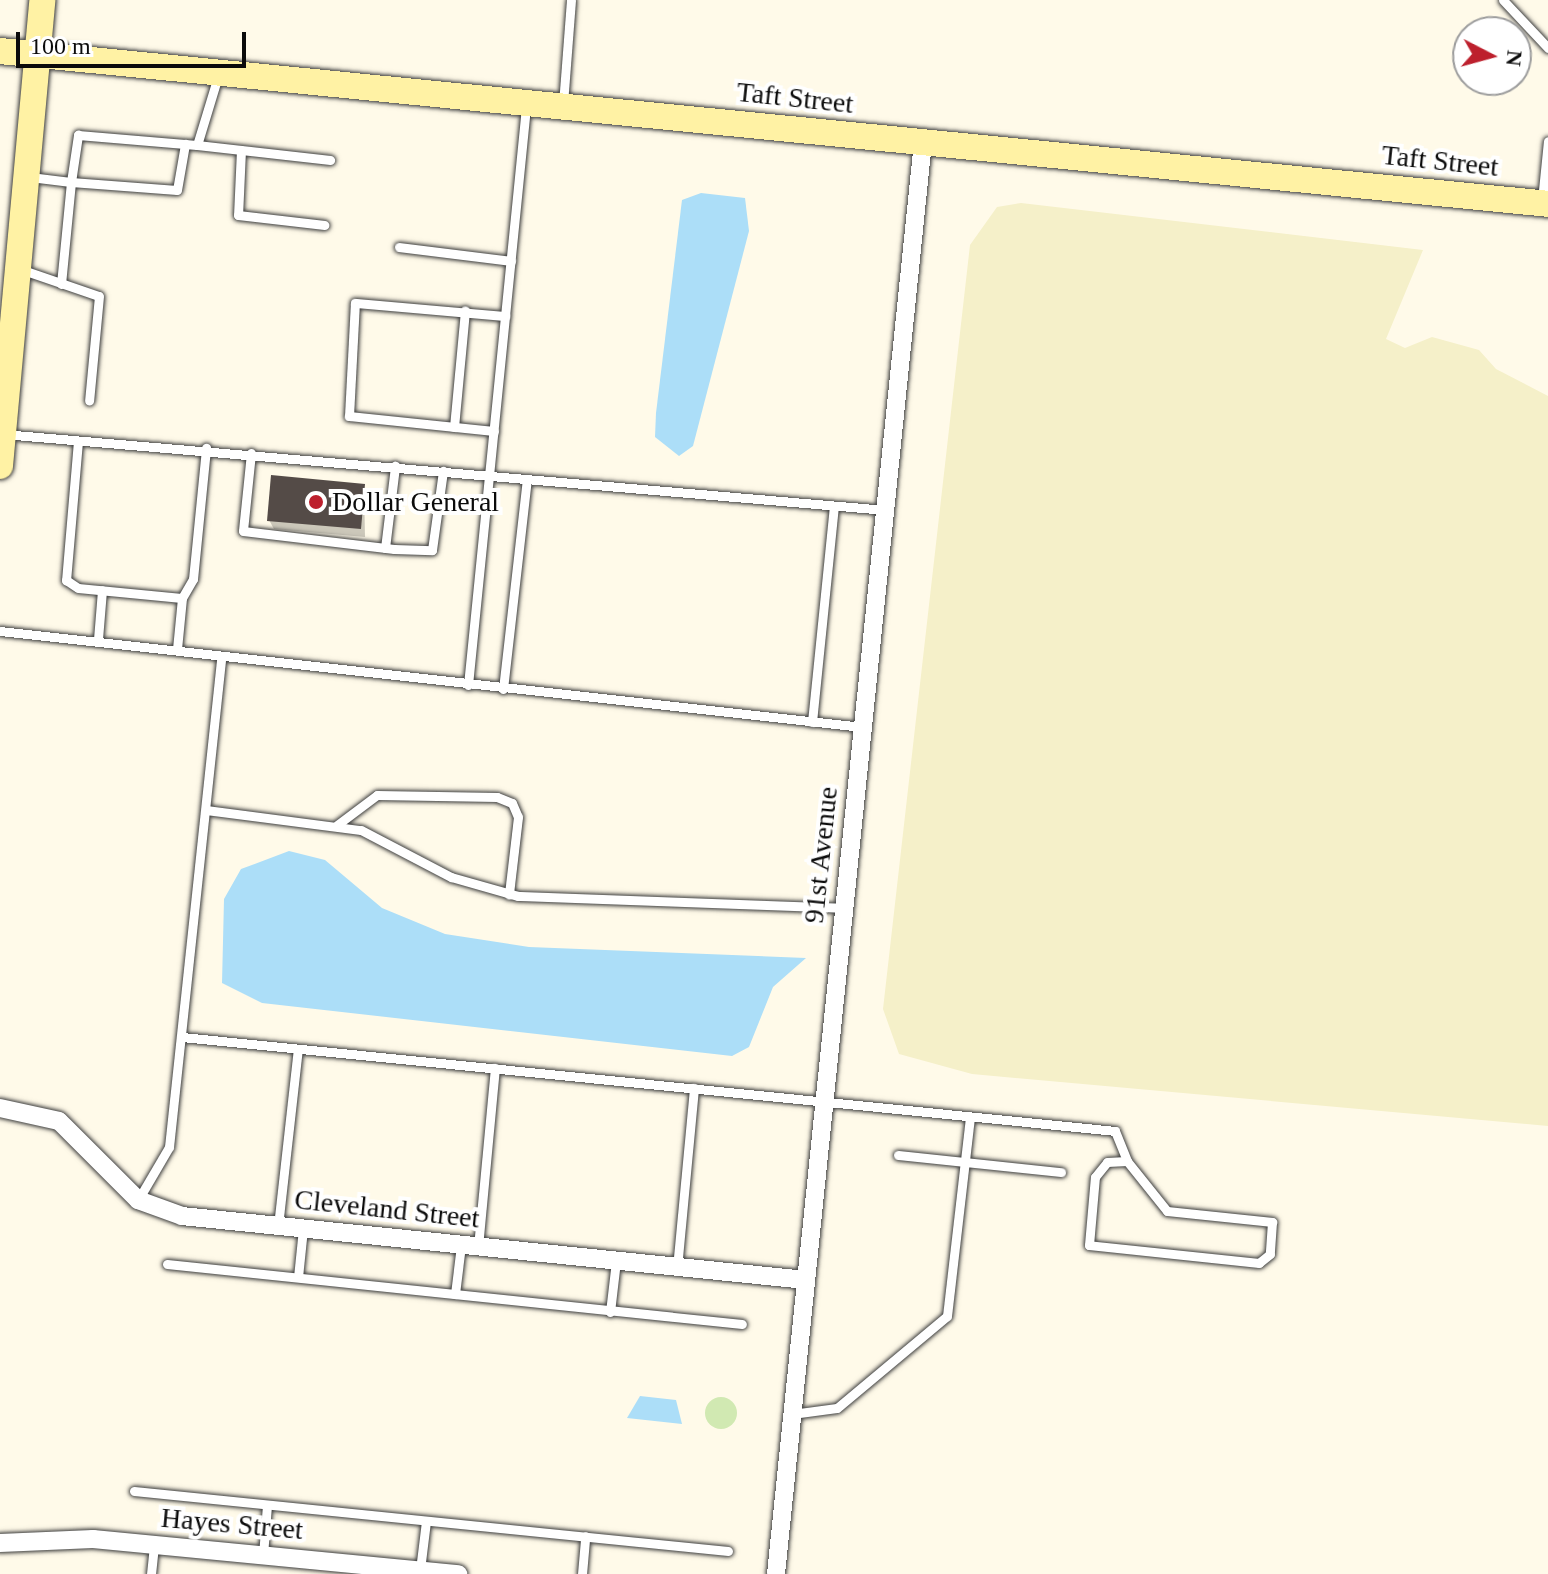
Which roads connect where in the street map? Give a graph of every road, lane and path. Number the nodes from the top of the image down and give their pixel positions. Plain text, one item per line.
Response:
1 (42, 0) edge
2 (571, 0) edge
3 (1508, 1) edge
4 (1548, 48) edge
5 (0, 51) edge
6 (36, 55) junction
7 (220, 73) junction
8 (526, 104) junction
9 (562, 107) junction
10 (1548, 141) edge
11 (923, 142) junction
12 (185, 144) junction
13 (197, 145) junction
14 (241, 150) junction
15 (330, 160) dead end
16 (25, 176) junction
17 (71, 182) junction
18 (1545, 204) edge
19 (324, 225) dead end
20 (399, 247) dead end
21 (511, 261) junction
22 (16, 269) junction
23 (61, 284) junction
24 (7, 299) edge
25 (465, 311) junction
26 (505, 316) junction
27 (89, 401) dead end
28 (454, 427) junction
29 (494, 431) junction
30 (1, 433) edge
31 (78, 441) junction
32 (206, 448) junction
33 (251, 453) junction
34 (0, 466) edge
35 (395, 466) junction
36 (443, 471) junction
37 (490, 475) junction
38 (527, 479) junction
39 (834, 506) junction
40 (885, 510) junction
41 (385, 548) junction
42 (102, 590) junction
43 (182, 598) junction
44 (0, 631) edge
45 (98, 639) junction
46 (177, 649) junction
47 (221, 659) junction
48 (468, 685) junction
49 (503, 689) junction
50 (812, 722) junction
51 (862, 727) junction
52 (206, 810) junction
53 (337, 825) junction
54 (509, 894) junction
55 (844, 908) junction
56 (182, 1037) junction
57 (298, 1049) junction
58 (495, 1068) junction
59 (694, 1088) junction
60 (824, 1102) junction
61 (0, 1108) edge
62 (970, 1117) junction
63 (898, 1155) dead end
64 (1127, 1161) junction
65 (965, 1162) junction
66 (1061, 1172) dead end
67 (138, 1200) junction
68 (278, 1226) junction
69 (303, 1229) junction
70 (469, 1246) junction
71 (616, 1261) junction
72 (167, 1264) dead end
73 (677, 1268) junction
74 (298, 1277) junction
75 (806, 1280) junction
76 (455, 1294) junction
77 (610, 1312) junction
78 (742, 1324) dead end
79 (792, 1414) junction
80 (134, 1491) dead end
81 (267, 1505) junction
82 (426, 1521) junction
83 (585, 1536) junction
84 (0, 1543) edge
85 (154, 1545) junction
86 (728, 1551) dead end
87 (263, 1555) junction
88 (349, 1569) edge
89 (420, 1570) junction
90 (151, 1574) edge
91 (458, 1574) edge
92 (582, 1574) edge
93 (776, 1574) edge

1 - 6 main road
2 - 9 lane
3 - 4 lane
5 - 6 main road, Taft Street
6 - 7 main road, Taft Street
6 - 16 main road
7 - 8 main road, Taft Street
7 - 13 lane
8 - 9 main road, Taft Street
8 - 21 lane
9 - 11 main road, Taft Street
10 - 18 lane
11 - 18 main road, Taft Street
11 - 40 street, 91st Avenue
12 - 13 lane
12 - 17 lane
12 - 17 lane
13 - 14 lane
14 - 15 lane
14 - 19 lane
16 - 17 lane
16 - 22 main road
17 - 23 lane
20 - 21 lane
21 - 26 lane
22 - 23 lane
22 - 24 main road
23 - 27 lane
24 - 30 main road
25 - 26 lane
25 - 28 lane
25 - 28 lane
26 - 29 lane
28 - 29 lane
29 - 37 lane
30 - 31 lane
30 - 34 main road
31 - 32 lane
31 - 42 lane
32 - 33 lane
32 - 43 lane
33 - 35 lane
33 - 41 lane
35 - 36 lane
35 - 41 lane
36 - 37 lane
36 - 41 lane
37 - 38 lane
37 - 48 lane
38 - 39 lane
38 - 49 lane
39 - 40 lane
39 - 50 lane
40 - 51 street, 91st Avenue
42 - 43 lane
42 - 45 lane
43 - 46 lane
44 - 45 lane
45 - 46 lane
46 - 47 lane
47 - 48 lane
47 - 52 lane
48 - 49 lane
49 - 50 lane
50 - 51 lane
51 - 55 street, 91st Avenue
52 - 53 lane
52 - 56 lane
53 - 54 lane
53 - 54 lane
54 - 55 lane
55 - 60 street, 91st Avenue
56 - 57 lane
56 - 67 lane
57 - 58 lane
57 - 68 lane
58 - 59 lane
58 - 70 lane
59 - 60 lane
59 - 73 lane
60 - 62 lane
60 - 75 street, 91st Avenue
61 - 67 street, Cleveland Street
62 - 64 lane
62 - 65 lane
63 - 65 lane
64 - 64 lane
65 - 66 lane
65 - 79 lane
67 - 68 street, Cleveland Street
68 - 69 street, Cleveland Street
69 - 70 street, Cleveland Street
69 - 74 lane
70 - 71 street, Cleveland Street
70 - 76 lane
71 - 73 street, Cleveland Street
71 - 77 lane
72 - 74 lane
73 - 75 street, Cleveland Street
74 - 76 lane
75 - 79 street, 91st Avenue
76 - 77 lane
77 - 78 lane
79 - 93 street, 91st Avenue
80 - 81 lane
81 - 82 lane
81 - 87 lane
82 - 83 lane
82 - 89 lane
83 - 86 lane
83 - 92 lane
84 - 85 street, Hayes Street
85 - 87 street, Hayes Street
85 - 90 lane
87 - 88 street, Hayes Street
88 - 89 street, Hayes Street
89 - 91 street, Hayes Street

